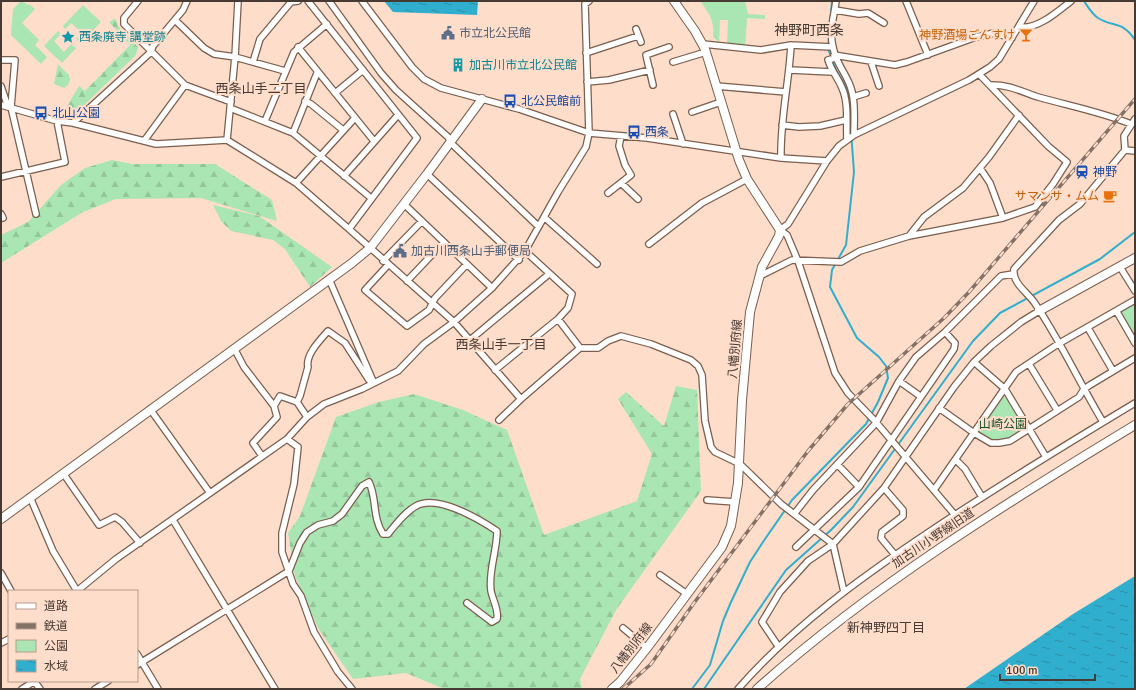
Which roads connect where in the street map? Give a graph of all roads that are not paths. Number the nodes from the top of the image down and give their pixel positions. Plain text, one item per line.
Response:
1 (138, 1) edge
2 (187, 1) edge
3 (238, 1) edge
4 (298, 1) edge
5 (308, 1) edge
6 (329, 1) edge
7 (362, 1) edge
8 (589, 1) edge
9 (674, 1) edge
10 (836, 1) edge
11 (906, 1) edge
12 (1034, 1) edge
13 (1071, 1) edge
14 (835, 10) junction
15 (176, 20) junction
16 (884, 23) dead end
17 (327, 24) junction
18 (1019, 27) junction
19 (636, 29) dead end
20 (638, 36) junction
21 (1012, 38) junction
22 (640, 42) dead end
23 (791, 45) junction
24 (832, 46) junction
25 (298, 47) junction
26 (669, 47) dead end
27 (704, 48) junction
28 (151, 52) junction
29 (586, 53) junction
30 (928, 55) junction
31 (235, 57) junction
32 (835, 57) junction
33 (1, 60) edge
34 (253, 62) junction
35 (673, 62) dead end
36 (871, 62) junction
37 (363, 70) junction
38 (650, 70) junction
39 (790, 70) junction
40 (285, 71) junction
41 (832, 72) junction
42 (317, 73) junction
43 (979, 74) junction
44 (586, 82) junction
45 (185, 85) junction
46 (653, 85) dead end
47 (990, 85) junction
48 (1, 86) edge
49 (716, 86) junction
50 (879, 86) dead end
51 (786, 92) junction
52 (866, 92) dead end
53 (335, 93) junction
54 (853, 97) junction
55 (482, 99) junction
56 (305, 101) junction
57 (721, 102) junction
58 (1, 105) edge
59 (230, 105) junction
60 (10, 107) junction
61 (692, 112) dead end
62 (673, 114) dead end
63 (398, 115) junction
64 (1019, 115) junction
65 (354, 119) junction
66 (846, 120) junction
67 (57, 121) junction
68 (265, 121) junction
69 (1133, 122) edge
70 (73, 123) junction
71 (782, 125) junction
72 (343, 130) junction
73 (293, 133) junction
74 (589, 134) junction
75 (854, 135) junction
76 (621, 136) junction
77 (227, 140) junction
78 (847, 140) junction
79 (144, 141) junction
80 (374, 141) junction
81 (451, 143) junction
82 (683, 144) junction
83 (1125, 150) junction
84 (1135, 151) edge
85 (737, 153) junction
86 (322, 157) junction
87 (781, 158) junction
88 (827, 161) junction
89 (980, 168) junction
90 (26, 171) junction
91 (427, 174) junction
92 (344, 176) junction
93 (1, 177) edge
94 (747, 179) junction
95 (296, 183) junction
96 (621, 183) junction
97 (608, 193) dead end
98 (371, 198) junction
99 (638, 199) dead end
100 (404, 204) junction
101 (36, 214) dead end
102 (544, 216) junction
103 (1002, 218) junction
104 (422, 221) junction
105 (538, 226) junction
106 (349, 229) junction
107 (780, 230) junction
108 (909, 236) junction
109 (444, 242) junction
110 (649, 244) dead end
111 (370, 248) junction
112 (525, 252) junction
113 (1135, 258) edge
114 (519, 260) junction
115 (798, 261) junction
116 (385, 263) junction
117 (467, 264) junction
118 (597, 264) dead end
119 (1120, 266) junction
120 (549, 274) junction
121 (1013, 274) junction
122 (760, 276) junction
123 (329, 280) junction
124 (407, 281) junction
125 (492, 288) junction
126 (1135, 291) edge
127 (1135, 300) edge
128 (432, 303) junction
129 (1039, 311) junction
130 (1118, 312) junction
131 (558, 319) junction
132 (454, 322) junction
133 (1088, 328) junction
134 (945, 332) junction
135 (470, 340) junction
136 (1135, 343) edge
137 (1058, 344) junction
138 (234, 348) junction
139 (580, 348) junction
140 (1135, 358) edge
141 (974, 362) junction
142 (1029, 364) junction
143 (495, 370) junction
144 (1113, 371) junction
145 (373, 381) junction
146 (899, 381) junction
147 (1005, 389) junction
148 (1084, 389) junction
149 (920, 396) junction
150 (521, 399) junction
151 (297, 402) junction
152 (1135, 403) edge
153 (274, 406) junction
154 (939, 408) junction
155 (150, 409) junction
156 (1058, 410) junction
157 (307, 417) junction
158 (499, 420) dead end
159 (876, 422) junction
160 (1103, 422) junction
161 (1135, 425) edge
162 (1029, 429) junction
163 (974, 433) junction
164 (287, 439) junction
165 (891, 440) junction
166 (262, 456) junction
167 (906, 457) junction
168 (1046, 457) junction
169 (956, 460) junction
170 (740, 464) junction
171 (838, 464) junction
172 (63, 474) junction
173 (858, 487) junction
174 (884, 488) junction
175 (934, 490) junction
176 (210, 493) junction
177 (30, 497) junction
178 (982, 497) junction
179 (707, 500) dead end
180 (735, 502) junction
181 (795, 513) junction
182 (955, 515) junction
183 (1, 519) edge
184 (173, 520) junction
185 (815, 530) junction
186 (140, 543) junction
187 (831, 543) junction
188 (796, 547) dead end
189 (895, 554) junction
190 (289, 571) junction
191 (1, 573) edge
192 (660, 576) dead end
193 (10, 590) edge
194 (76, 590) edge
195 (78, 590) edge
196 (844, 592) junction
197 (687, 594) junction
198 (467, 603) dead end
199 (227, 609) junction
200 (622, 628) dead end
201 (778, 646) junction
202 (647, 648) junction
203 (139, 663) edge
204 (32, 682) edge
205 (106, 682) edge
206 (22, 689) edge
207 (95, 689) edge
208 (158, 689) edge
209 (275, 689) edge
210 (352, 689) edge
211 (612, 689) edge
212 (738, 689) edge
213 (757, 689) edge

1 - 28 street
2 - 15 street
3 - 31 street
4 - 34 street
5 - 17 street
6 - 81 street
7 - 55 street
8 - 29 street
9 - 27 street
10 - 14 street
11 - 30 street
12 - 18 street
13 - 18 street
14 - 16 street
14 - 24 street
15 - 28 street
15 - 31 street
17 - 25 street
17 - 37 street
18 - 21 street
19 - 20 street
20 - 22 street
20 - 29 street
21 - 30 street
21 - 43 street
23 - 24 street
23 - 27 street
23 - 39 street
24 - 32 street
25 - 40 street
25 - 42 street
26 - 38 street
27 - 35 street
27 - 49 street
28 - 45 street
28 - 70 street
29 - 44 street
30 - 36 street
31 - 34 street
31 - 59 street
32 - 36 street
32 - 41 street
32 - 54 street
33 - 60 street
34 - 40 street
36 - 50 street
37 - 53 street
37 - 63 street
38 - 44 street
38 - 46 street
39 - 41 street
39 - 51 street
40 - 68 street
41 - 66 street
42 - 53 street
42 - 56 street
43 - 47 street
43 - 75 street
44 - 74 street
45 - 59 street
45 - 79 street
47 - 64 street
47 - 69 street
48 - 60 street
49 - 51 street
49 - 57 street
51 - 71 street
52 - 54 street
53 - 65 street
54 - 75 street
55 - 74 street
55 - 81 street
56 - 72 street
56 - 73 street
57 - 61 street
57 - 85 street
58 - 60 street
59 - 68 street
59 - 77 street
60 - 67 street
60 - 90 street
62 - 82 street
63 - 80 street
63 - 98 street
64 - 89 street
64 - 103 street
65 - 72 street
65 - 80 street
66 - 71 street
66 - 78 street
67 - 70 street
67 - 90 street
68 - 73 street
69 - 83 street
70 - 79 street
71 - 87 street
72 - 86 street
73 - 86 street
74 - 76 street
74 - 102 street
75 - 78 street
76 - 82 street
76 - 96 street
77 - 79 street
77 - 95 street
78 - 88 street
80 - 92 street
81 - 91 street
81 - 105 street
82 - 85 street
83 - 84 street
83 - 121 street
85 - 87 street
85 - 94 street
86 - 92 street
86 - 95 street
87 - 88 street
88 - 107 street
89 - 103 street
89 - 108 street
90 - 93 street
90 - 101 street
91 - 100 street
91 - 114 street
92 - 98 street
94 - 107 street
94 - 110 street
95 - 106 street
96 - 97 street
96 - 99 street
98 - 106 street
100 - 104 street
100 - 111 street
102 - 105 street
102 - 118 street
103 - 108 street
104 - 109 street
104 - 116 street
105 - 112 street
106 - 111 street
107 - 115 street
107 - 122 street, 八幡別府線
108 - 115 street
109 - 117 street
109 - 124 street
111 - 116 street
111 - 123 street
112 - 114 street
112 - 120 street
113 - 119 street
114 - 125 street
115 - 122 street
115 - 159 street
116 - 124 street
116 - 128 street
117 - 125 street
117 - 128 street
119 - 126 street
119 - 129 street
120 - 131 street
120 - 135 street
121 - 129 street
121 - 134 street
122 - 170 street, 八幡別府線
123 - 138 street
123 - 145 street
124 - 128 street
125 - 132 street
127 - 130 street
128 - 132 street
129 - 137 street
129 - 141 street
130 - 133 street
130 - 136 street
131 - 139 street
131 - 143 street
132 - 135 street
132 - 145 street
133 - 137 street
133 - 144 street
134 - 146 street
134 - 149 street
135 - 143 street
137 - 142 street
137 - 148 street
138 - 153 street
138 - 155 street
139 - 150 street
139 - 170 street
140 - 144 street
141 - 147 street
141 - 154 street
142 - 147 street
142 - 156 street
143 - 150 street
144 - 148 street
145 - 151 street
145 - 157 street
146 - 149 street
146 - 159 street
147 - 162 street
147 - 163 street
148 - 156 street
148 - 160 street
149 - 165 street
150 - 158 street
151 - 153 street
151 - 157 street
152 - 160 street
153 - 166 street
154 - 163 street
154 - 167 street
155 - 172 street
155 - 176 street
156 - 162 street
157 - 164 street
159 - 165 street
159 - 171 street
160 - 168 street
161 - 213 street, 加古川小野線旧道
162 - 163 street
162 - 168 street
163 - 169 street
164 - 166 street
164 - 190 street
165 - 167 street
165 - 173 street
166 - 176 street
167 - 174 street
167 - 175 street
168 - 178 street
169 - 175 street
169 - 178 street
170 - 180 street, 八幡別府線
170 - 181 street
171 - 173 street
171 - 181 street
172 - 177 street
172 - 186 street
173 - 185 street
174 - 187 street
174 - 189 street
175 - 182 street
176 - 184 street
177 - 183 street
177 - 194 street
178 - 182 street
179 - 180 street
180 - 197 street, 八幡別府線
181 - 185 street
182 - 189 street
184 - 186 street
184 - 199 street
185 - 187 street
185 - 188 street
186 - 195 street
187 - 196 street
187 - 201 street
189 - 196 street
190 - 198 street
190 - 199 street
190 - 210 street
191 - 193 street
192 - 197 street
196 - 201 street
197 - 202 street, 八幡別府線
199 - 203 street
199 - 209 street
200 - 202 street
201 - 212 street
202 - 211 street, 八幡別府線
203 - 208 street
204 - 206 street
205 - 207 street

